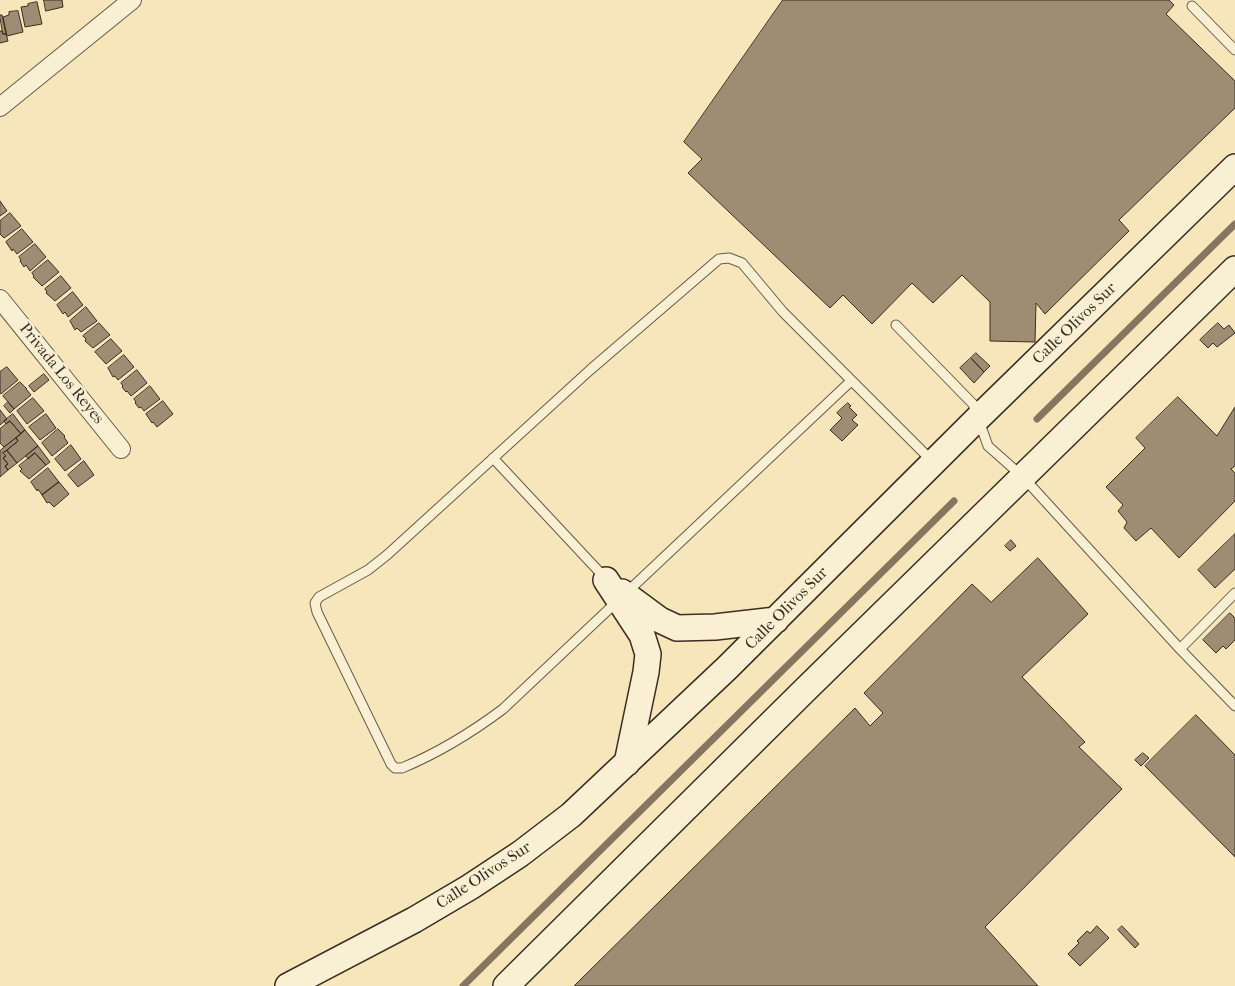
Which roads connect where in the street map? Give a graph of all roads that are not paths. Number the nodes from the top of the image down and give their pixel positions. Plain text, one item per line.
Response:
1 (132, 0) edge
2 (1192, 6) dead end
3 (1235, 50) edge
4 (0, 106) edge
5 (1235, 166) edge
6 (1235, 269) edge
7 (0, 299) edge
8 (896, 324) dead end
9 (851, 381) junction
10 (978, 419) junction
11 (121, 449) dead end
12 (493, 458) junction
13 (934, 463) junction
14 (1023, 476) junction
15 (617, 590) junction
16 (1235, 593) edge
17 (776, 620) junction
18 (677, 628) junction
19 (1180, 649) junction
20 (648, 654) junction
21 (1235, 706) edge
22 (627, 763) junction
23 (288, 986) edge
24 (506, 986) edge

1 - 4 street
2 - 3 lane
5 - 10 main road, Calle Olivos Sur
6 - 14 main road
7 - 11 street, Privada Los Reyes
8 - 10 lane
9 - 12 lane
9 - 13 lane
9 - 15 lane
10 - 13 main road, Calle Olivos Sur
10 - 14 lane
12 - 15 lane
12 - 15 lane
13 - 17 main road, Calle Olivos Sur
14 - 19 lane
14 - 24 main road
15 - 18 main road
15 - 20 main road
16 - 19 lane
17 - 18 main road
17 - 22 main road, Calle Olivos Sur
18 - 20 main road
19 - 21 lane
20 - 22 main road
22 - 23 main road, Calle Olivos Sur

